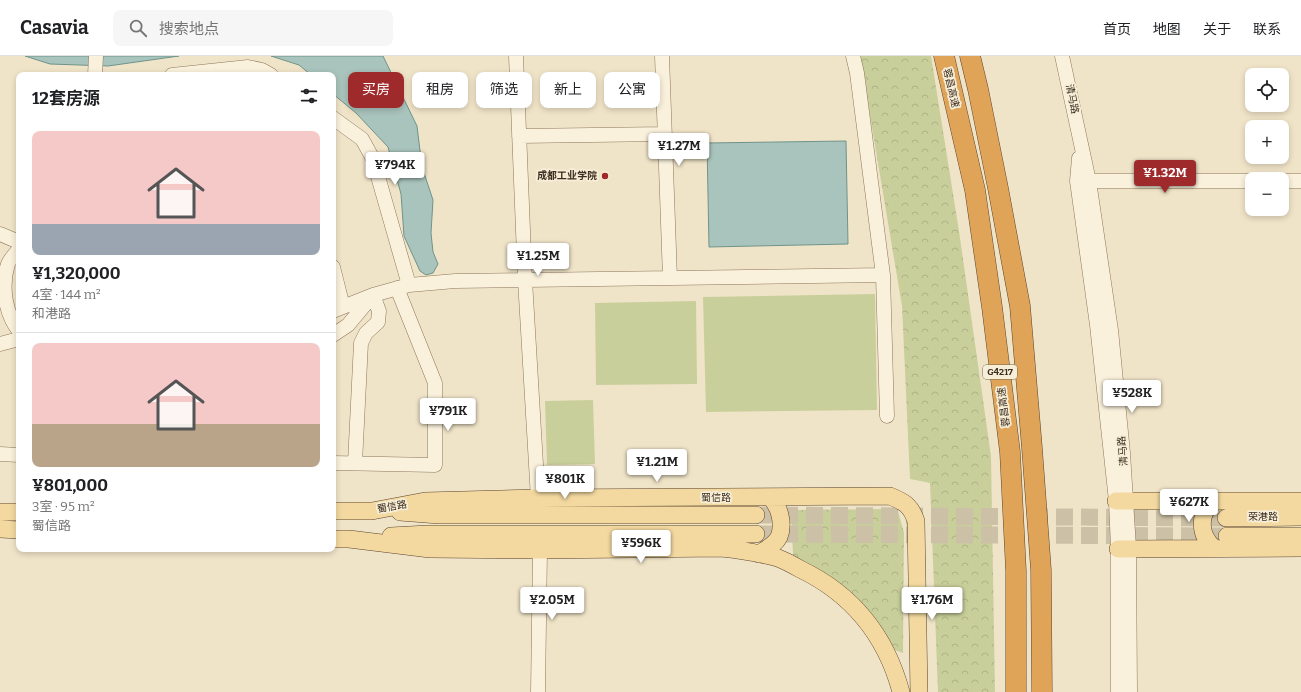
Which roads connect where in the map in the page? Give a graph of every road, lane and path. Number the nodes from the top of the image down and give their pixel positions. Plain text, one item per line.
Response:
1 (96, 56) edge
2 (516, 56) edge
3 (662, 56) edge
4 (852, 56) edge
5 (944, 56) edge
6 (970, 56) edge
7 (1062, 56) edge
8 (95, 72) edge
9 (220, 72) edge
10 (266, 72) edge
11 (336, 120) edge
12 (665, 134) junction
13 (520, 136) junction
14 (1083, 181) junction
15 (1245, 181) edge
16 (1289, 181) edge
17 (1301, 181) edge
18 (0, 234) edge
19 (16, 241) edge
20 (16, 253) edge
21 (883, 275) junction
22 (670, 278) junction
23 (525, 280) junction
24 (403, 286) junction
25 (336, 292) edge
26 (373, 296) junction
27 (338, 309) edge
28 (16, 327) edge
29 (336, 333) edge
30 (16, 339) edge
31 (0, 344) edge
32 (887, 416) dead end
33 (0, 454) edge
34 (16, 455) edge
35 (336, 463) edge
36 (355, 463) junction
37 (770, 497) junction
38 (538, 498) junction
39 (1122, 501) junction
40 (1216, 501) junction
41 (1301, 501) edge
42 (336, 511) edge
43 (372, 511) junction
44 (0, 512) edge
45 (16, 512) edge
46 (756, 515) tunnel mouth
47 (1301, 517) edge
48 (1226, 518) tunnel mouth
49 (0, 529) edge
50 (16, 530) edge
51 (756, 534) tunnel mouth
52 (1227, 536) tunnel mouth
53 (1301, 536) edge
54 (341, 539) edge
55 (1124, 548) junction
56 (1214, 548) junction
57 (1301, 548) edge
58 (540, 550) junction
59 (916, 552) junction
60 (759, 554) junction
61 (538, 692) edge
62 (901, 692) edge
63 (908, 692) edge
64 (919, 692) edge
65 (1016, 692) edge
66 (1042, 692) edge
67 (1118, 692) edge
68 (1130, 692) edge

1 - 8 street
2 - 13 street
3 - 12 street
4 - 21 street
5 - 65 highway, 蓉昌高速 / G4217
6 - 66 highway, G4217
7 - 14 street, 清马路
9 - 10 street
11 - 24 street
12 - 13 street
12 - 22 street
13 - 23 street
14 - 15 street
14 - 39 street, 清马路
16 - 17 street
18 - 19 street
20 - 28 street
21 - 22 street
21 - 32 street
22 - 23 street
23 - 24 street
23 - 38 street
24 - 26 street
24 - 36 street
25 - 27 street
26 - 27 street
26 - 29 street
26 - 36 street
30 - 31 street
33 - 34 street
35 - 36 street
37 - 38 main road, 蜀信路
37 - 59 main road, 蜀信路
37 - 60 main road
38 - 43 main road, 蜀信路
39 - 40 main road
39 - 55 street, 清马路
40 - 41 main road
40 - 56 main road
42 - 43 main road, 蜀信路
43 - 46 main road
44 - 45 main road
47 - 48 main road, 荣港路
49 - 50 main road
51 - 54 main road
52 - 53 main road, 荣港路
54 - 58 main road
55 - 56 main road
55 - 67 street, 清马路
55 - 68 street, 清马路
56 - 57 main road
58 - 60 main road
58 - 61 street
59 - 63 main road
59 - 64 main road, 蜀信路
60 - 62 main road

